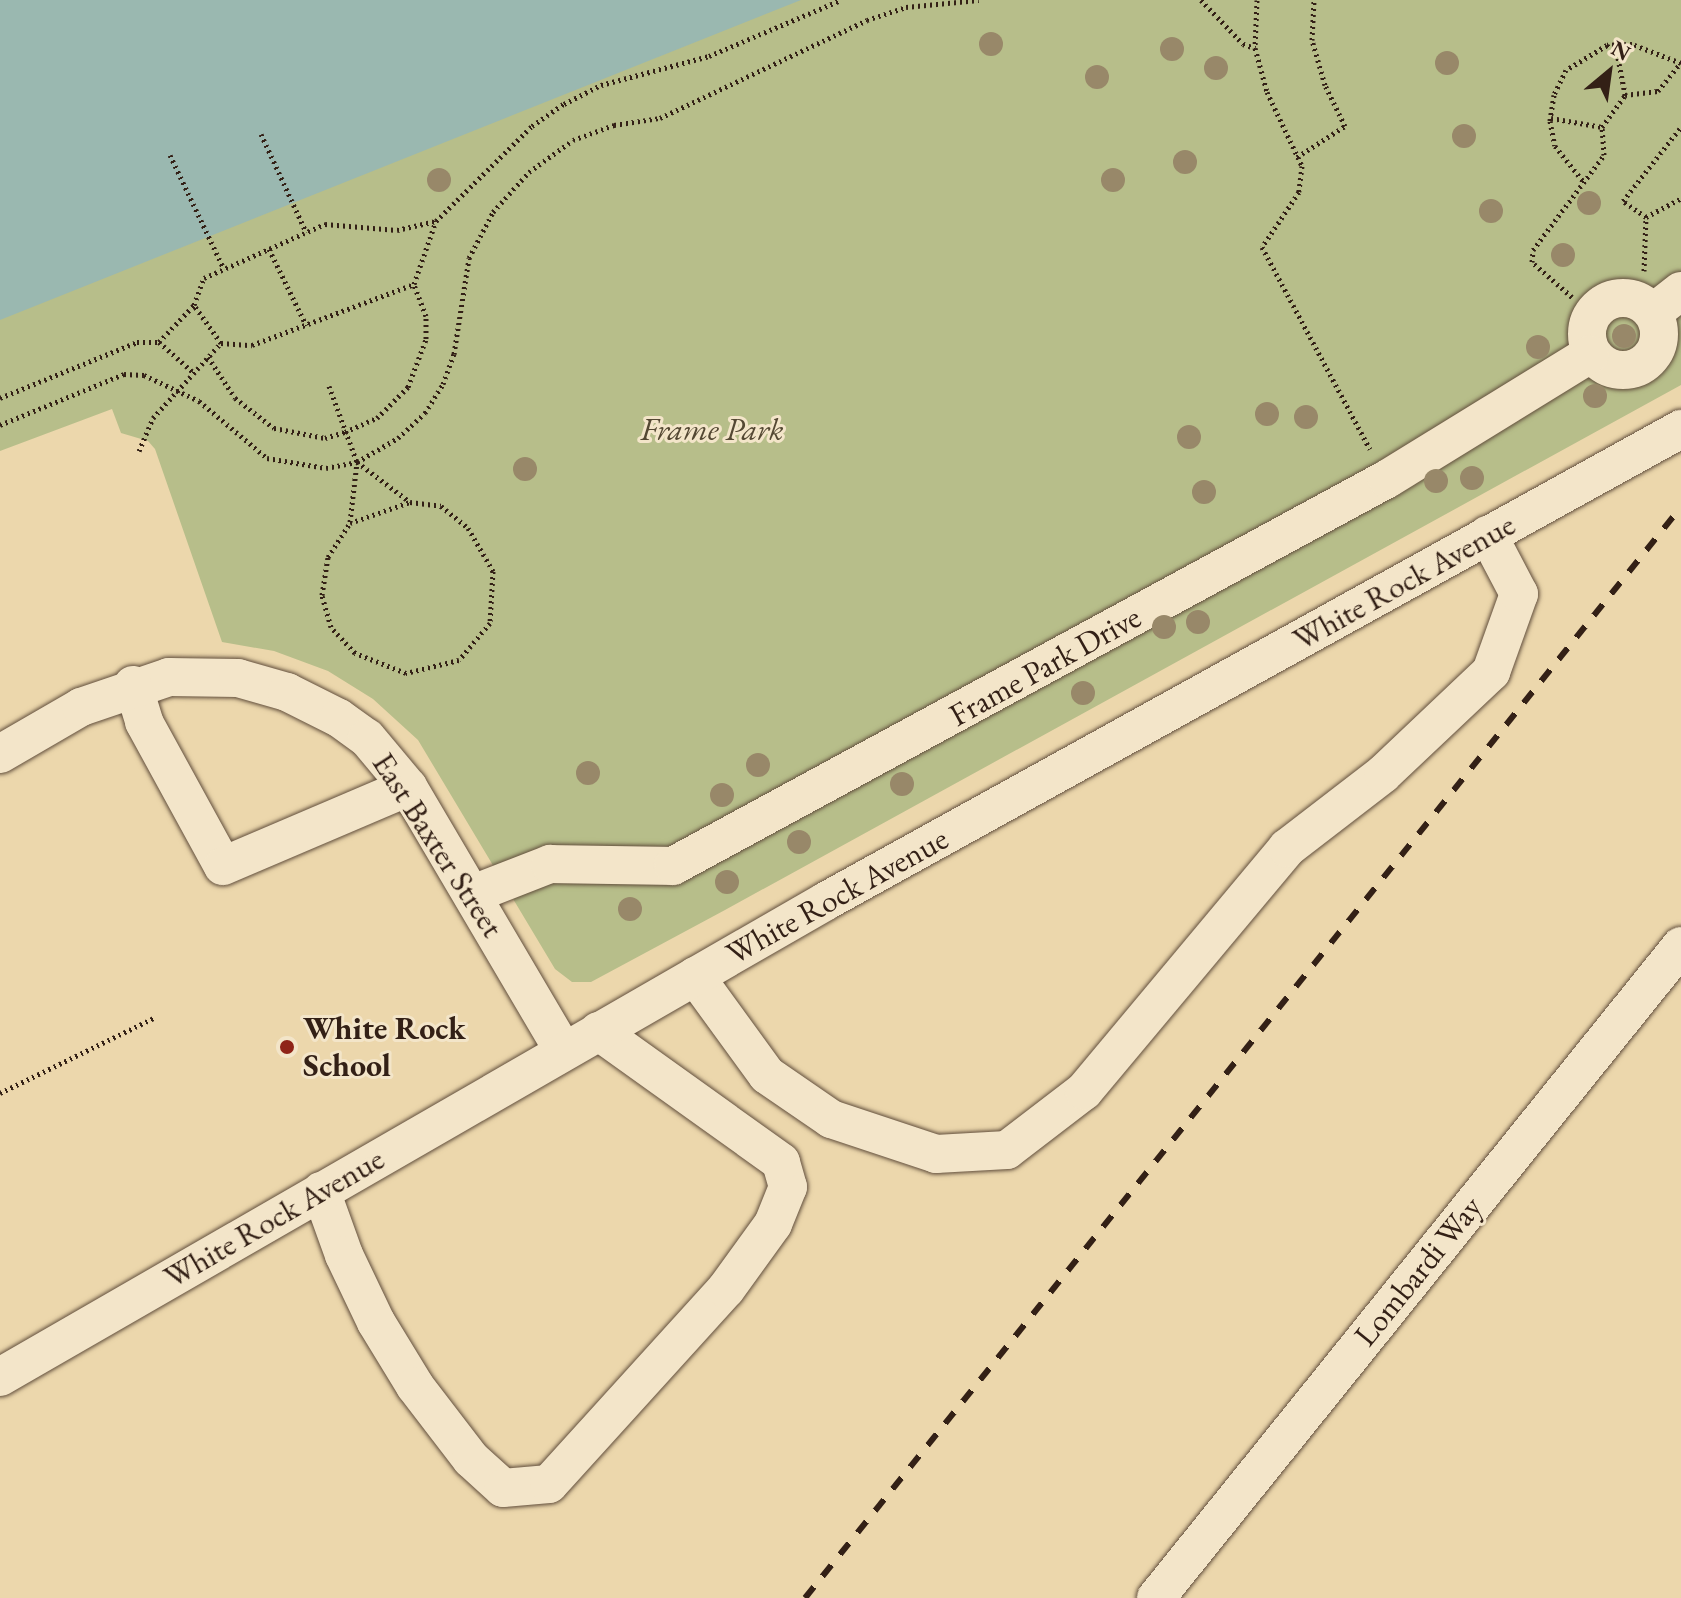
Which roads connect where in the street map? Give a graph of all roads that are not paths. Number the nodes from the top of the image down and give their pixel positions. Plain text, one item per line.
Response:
1 (1667, 301) edge
2 (1590, 354) junction
3 (1681, 429) edge
4 (1488, 535) junction
5 (133, 685) junction
6 (0, 754) edge
7 (408, 787) junction
8 (473, 894) junction
9 (1681, 946) edge
10 (695, 976) junction
11 (598, 1031) junction
12 (563, 1050) junction
13 (321, 1191) junction
14 (0, 1377) edge
15 (1156, 1598) edge

1 - 2 street
1 - 2 street
2 - 8 street, Frame Park Drive
3 - 4 street, White Rock Avenue
4 - 10 street, White Rock Avenue
4 - 10 street
5 - 6 street, East Baxter Street
5 - 7 street, East Baxter Street
5 - 7 street
7 - 8 street, East Baxter Street
8 - 12 street, East Baxter Street
9 - 15 street, Lombardi Way
10 - 11 street, White Rock Avenue
11 - 12 street, White Rock Avenue
11 - 13 street
12 - 13 street, White Rock Avenue
13 - 14 street, White Rock Avenue

